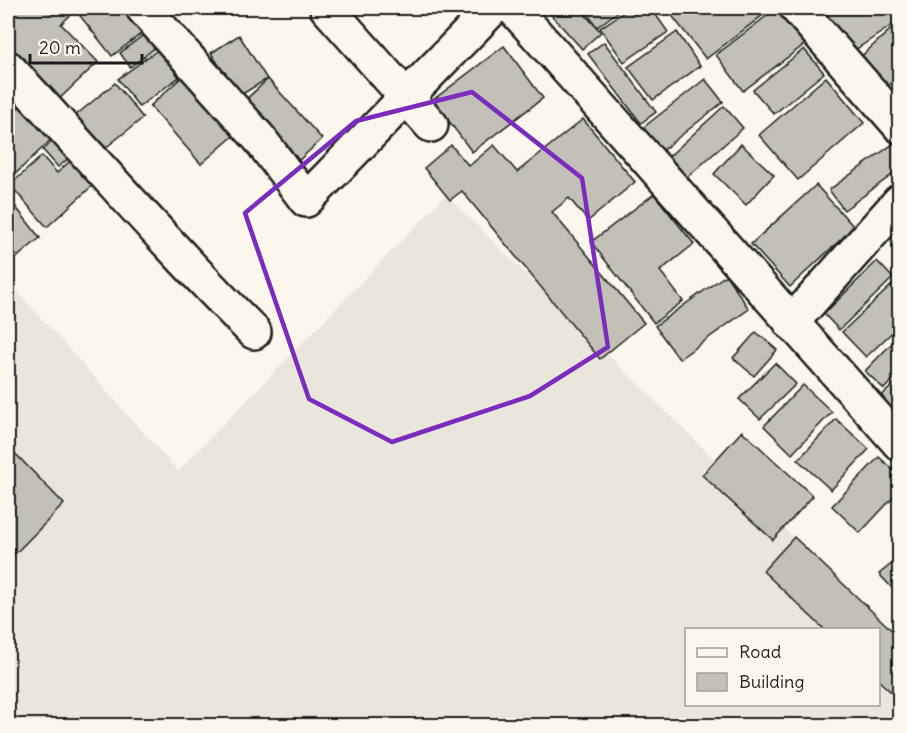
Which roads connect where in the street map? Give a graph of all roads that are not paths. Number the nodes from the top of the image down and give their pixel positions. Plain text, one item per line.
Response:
1 (143, 8) edge
2 (327, 8) edge
3 (493, 8) edge
4 (513, 8) edge
5 (797, 8) edge
6 (8, 68) edge
7 (406, 98) junction
8 (431, 125) dead end
9 (900, 126) edge
10 (900, 201) edge
11 (791, 323) junction
12 (254, 332) dead end
13 (900, 444) edge

1 - 7 street
2 - 7 street
3 - 7 street
4 - 11 street
5 - 9 street
6 - 12 street
7 - 8 street
10 - 11 street
11 - 13 street

